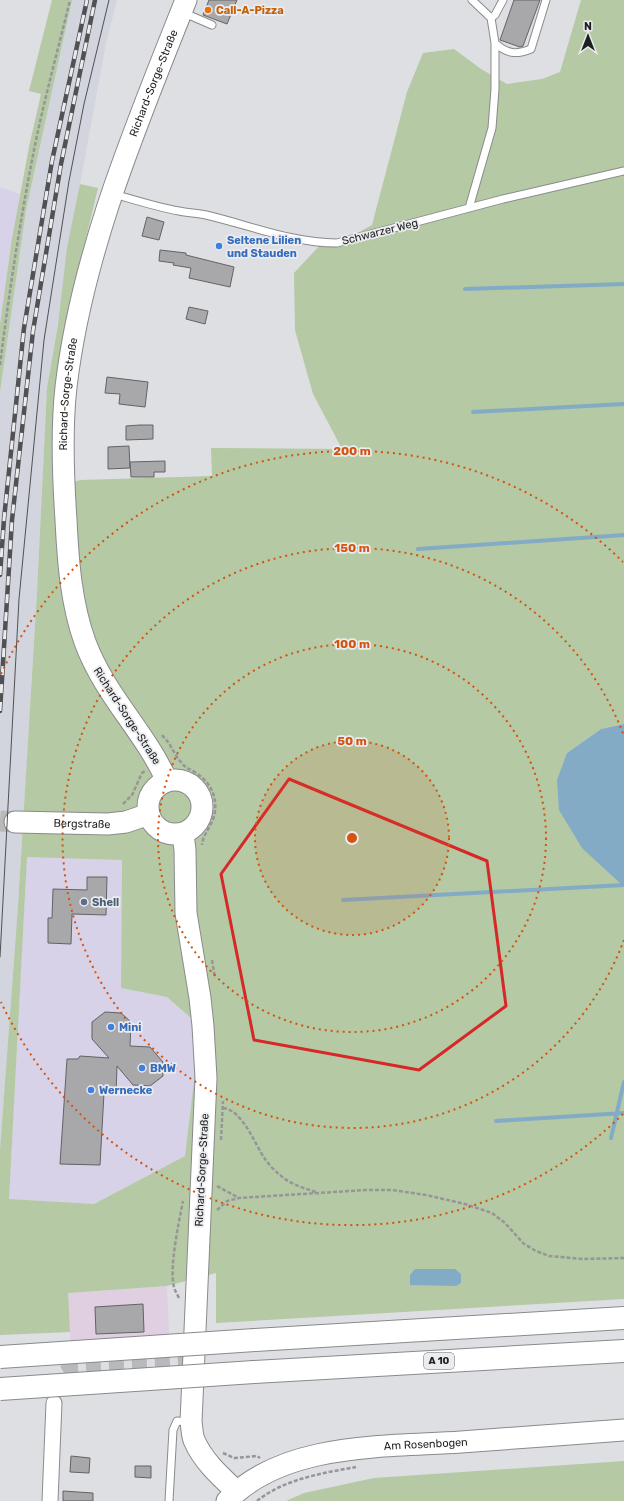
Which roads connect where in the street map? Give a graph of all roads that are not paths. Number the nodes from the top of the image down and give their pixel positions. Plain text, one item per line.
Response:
1 (472, 0) edge
2 (503, 0) edge
3 (546, 0) edge
4 (184, 6) edge
5 (491, 18) junction
6 (212, 25) dead end
7 (495, 43) junction
8 (624, 171) edge
9 (112, 193) junction
10 (468, 208) junction
11 (167, 766) junction
12 (149, 814) junction
13 (15, 822) tunnel mouth
14 (183, 834) junction
15 (624, 1318) edge
16 (624, 1351) edge
17 (0, 1356) edge
18 (0, 1388) edge
19 (54, 1403) tunnel mouth
20 (191, 1422) junction
21 (624, 1430) edge
22 (231, 1496) edge
23 (50, 1501) edge
24 (169, 1501) edge

1 - 5 lane
2 - 5 lane
3 - 7 lane
4 - 6 lane
4 - 9 main road, Richard-Sorge-Straße
5 - 7 lane
7 - 10 lane
8 - 10 lane, Schwarzer Weg
9 - 10 lane, Schwarzer Weg
9 - 11 main road, Richard-Sorge-Straße
11 - 12 main road
11 - 14 main road
12 - 13 main road, Bergstraße
12 - 14 main road
14 - 20 main road, Richard-Sorge-Straße
15 - 17 highway, bridge
16 - 18 highway, A 10, bridge
19 - 23 street
20 - 22 main road, Richard-Sorge-Straße
20 - 24 lane
21 - 22 main road, Am Rosenbogen

